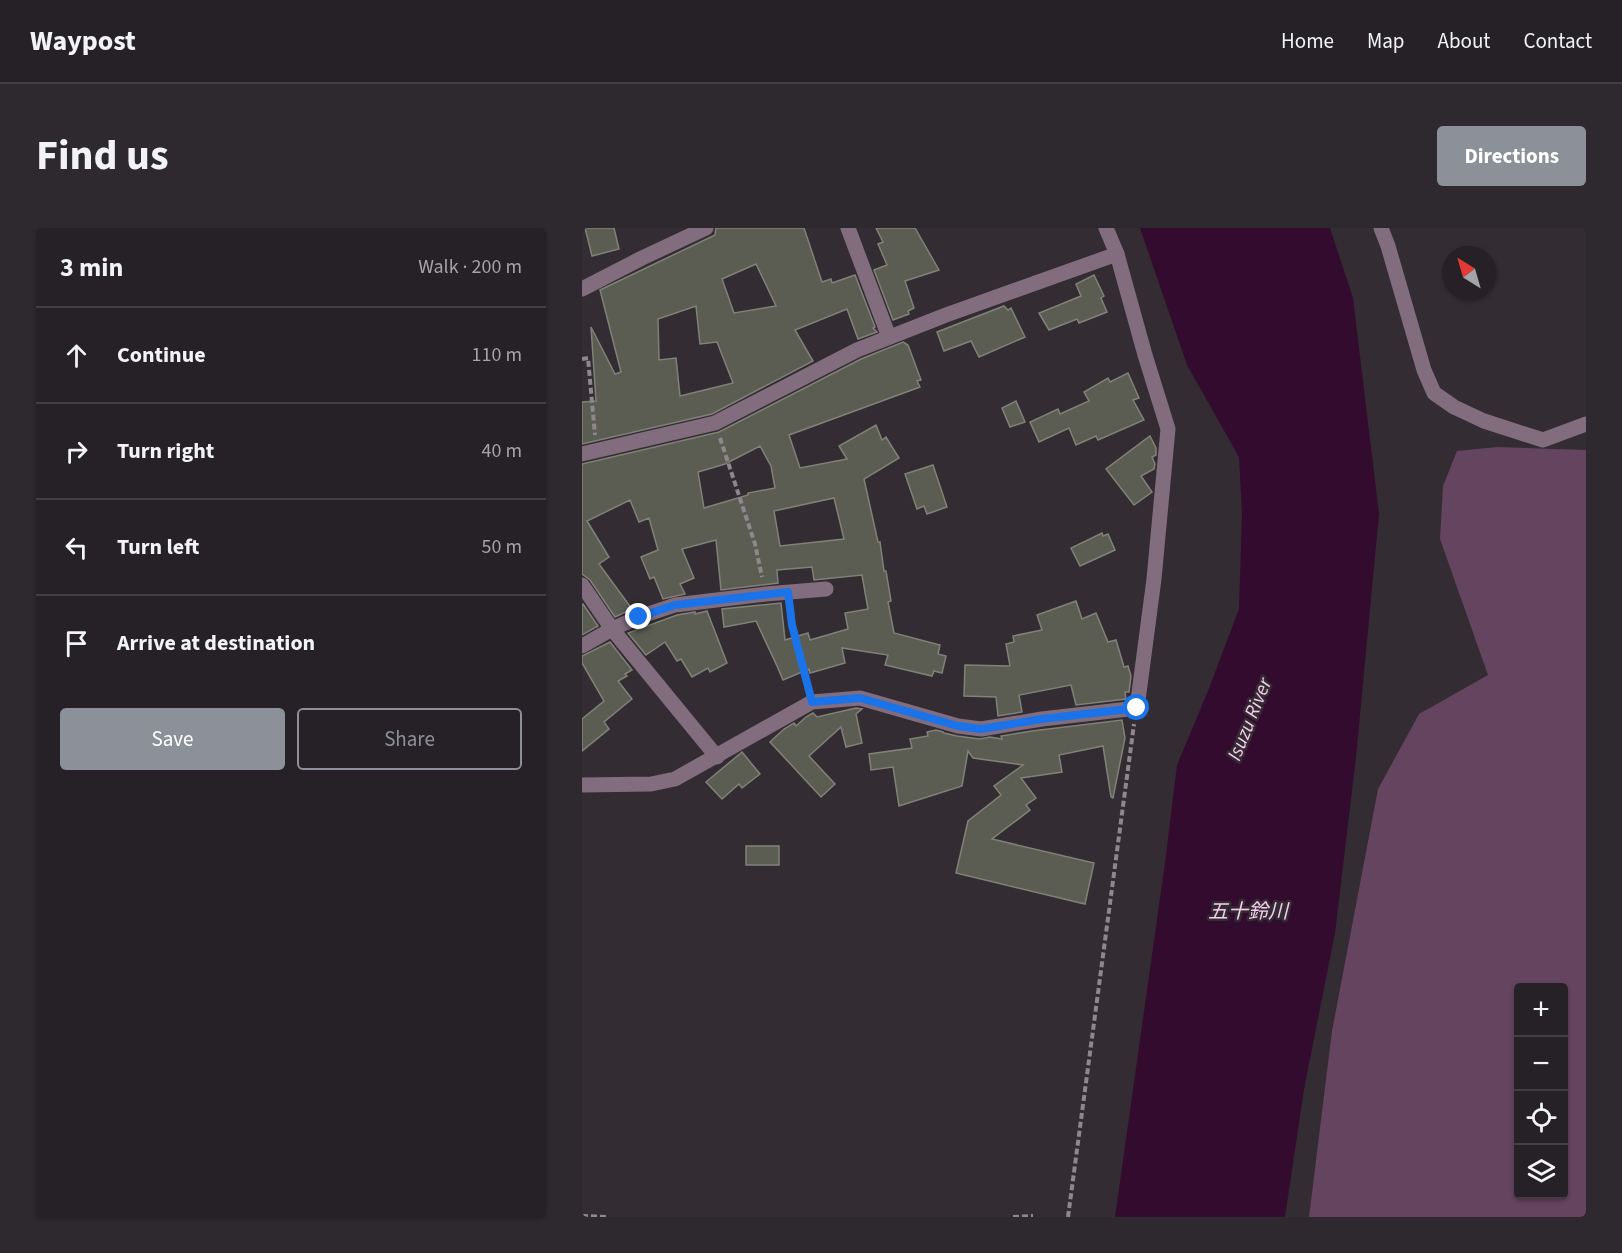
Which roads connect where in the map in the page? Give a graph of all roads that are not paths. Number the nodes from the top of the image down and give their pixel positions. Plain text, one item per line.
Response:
1 (706, 228) edge
2 (848, 228) edge
3 (1106, 228) edge
4 (1381, 228) edge
5 (1117, 254) junction
6 (582, 289) edge
7 (889, 337) junction
8 (1586, 424) edge
9 (589, 452) edge
10 (582, 585) edge
11 (826, 589) dead end
12 (612, 629) junction
13 (582, 646) edge
14 (717, 757) junction
15 (582, 785) edge

1 - 6 street
2 - 7 street
3 - 5 street
4 - 8 street
5 - 7 street
5 - 14 street
7 - 9 street
10 - 12 street
11 - 12 street
12 - 13 street
12 - 14 street
14 - 15 street

